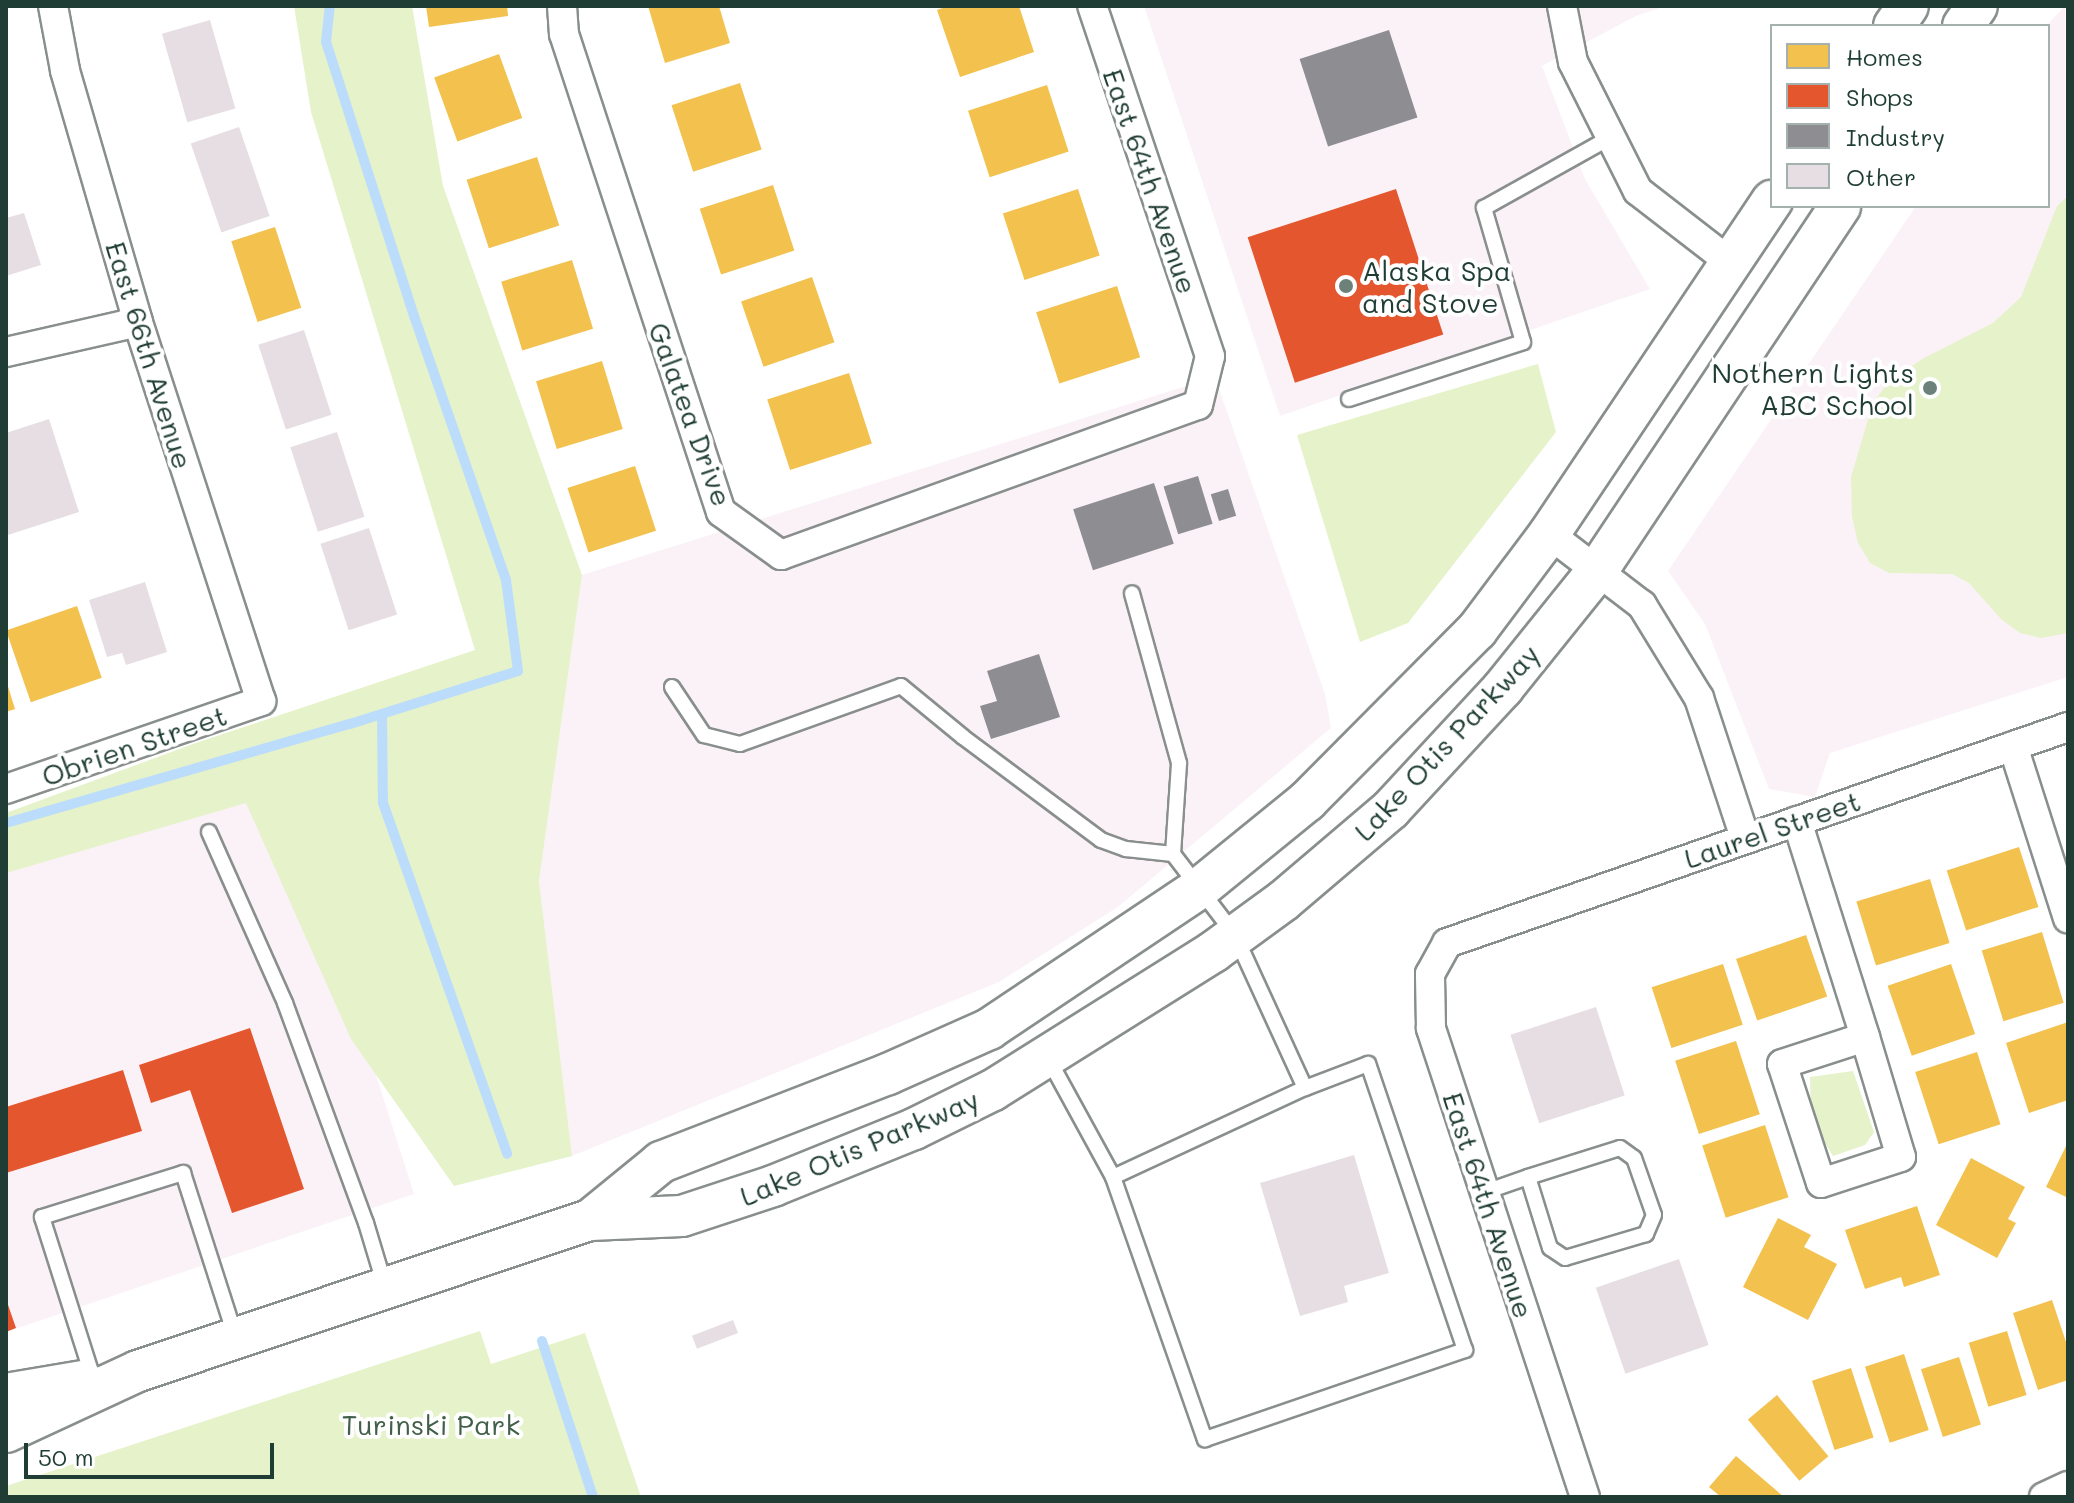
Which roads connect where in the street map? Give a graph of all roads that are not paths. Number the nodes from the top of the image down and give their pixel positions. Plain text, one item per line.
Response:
1 (53, 6) edge
2 (562, 6) edge
3 (1092, 6) edge
4 (1562, 6) edge
5 (1908, 6) edge
6 (1977, 6) edge
7 (1895, 24) edge
8 (1964, 24) edge
9 (1611, 137) junction
10 (1770, 204) edge
11 (1839, 208) edge
12 (1730, 262) junction
13 (138, 322) junction
14 (6, 352) edge
15 (1210, 356) joint
16 (1349, 399) dead end
17 (1700, 413) junction
18 (1549, 534) junction
19 (1597, 571) junction
20 (1132, 593) dead end
21 (672, 687) dead end
22 (261, 701) joint
23 (2068, 727) edge
24 (2013, 746) junction
25 (6, 789) edge
26 (1797, 821) junction
27 (209, 832) dead end
28 (1745, 838) junction
29 (1173, 854) junction
30 (1200, 888) junction
31 (2068, 918) edge
32 (1476, 933) joint
33 (1235, 935) junction
34 (1865, 1037) junction
35 (1047, 1057) junction
36 (920, 1060) junction
37 (1305, 1088) junction
38 (1113, 1177) junction
39 (1528, 1177) junction
40 (773, 1186) junction
41 (1485, 1192) junction
42 (590, 1220) junction
43 (387, 1290) junction
44 (236, 1339) junction
45 (138, 1371) junction
46 (93, 1379) junction
47 (6, 1394) edge
48 (6, 1432) edge
49 (2068, 1486) edge
50 (1585, 1497) edge
51 (2044, 1497) edge

1 - 13 street, East 66th Avenue
2 - 15 street, Galatea Drive
3 - 15 street, East 64th Avenue
4 - 9 street
5 - 7 main road
6 - 8 main road
9 - 12 street
9 - 16 lane
10 - 12 main road, Lake Otis Parkway
11 - 17 main road, Lake Otis Parkway
12 - 17 main road
12 - 18 main road, Lake Otis Parkway
13 - 14 street
13 - 22 street, East 66th Avenue
17 - 19 main road, Lake Otis Parkway
18 - 19 street
18 - 30 main road, Lake Otis Parkway
19 - 28 street
19 - 33 main road, Lake Otis Parkway
20 - 29 lane
21 - 29 lane
22 - 25 street, Obrien Street
23 - 24 street, Laurel Street
24 - 26 street, Laurel Street
24 - 31 street
26 - 28 street, Laurel Street
26 - 34 street
27 - 43 lane
28 - 32 street, Laurel Street
29 - 30 lane
30 - 33 lane
30 - 36 main road, Lake Otis Parkway
32 - 41 street, East 64th Avenue
33 - 35 main road, Lake Otis Parkway
33 - 37 lane
34 - 34 street
35 - 38 lane
35 - 40 main road, Lake Otis Parkway
36 - 40 main road
36 - 42 main road, Lake Otis Parkway
37 - 38 lane
37 - 38 lane
39 - 39 lane
39 - 41 lane
40 - 42 main road, Lake Otis Parkway
41 - 50 street, East 64th Avenue
42 - 43 main road, Lake Otis Parkway
43 - 44 main road, Lake Otis Parkway
44 - 45 main road, Lake Otis Parkway
44 - 46 lane
45 - 46 main road, Lake Otis Parkway
45 - 48 main road, Lake Otis Parkway
46 - 47 main road, Lake Otis Parkway
49 - 51 street

